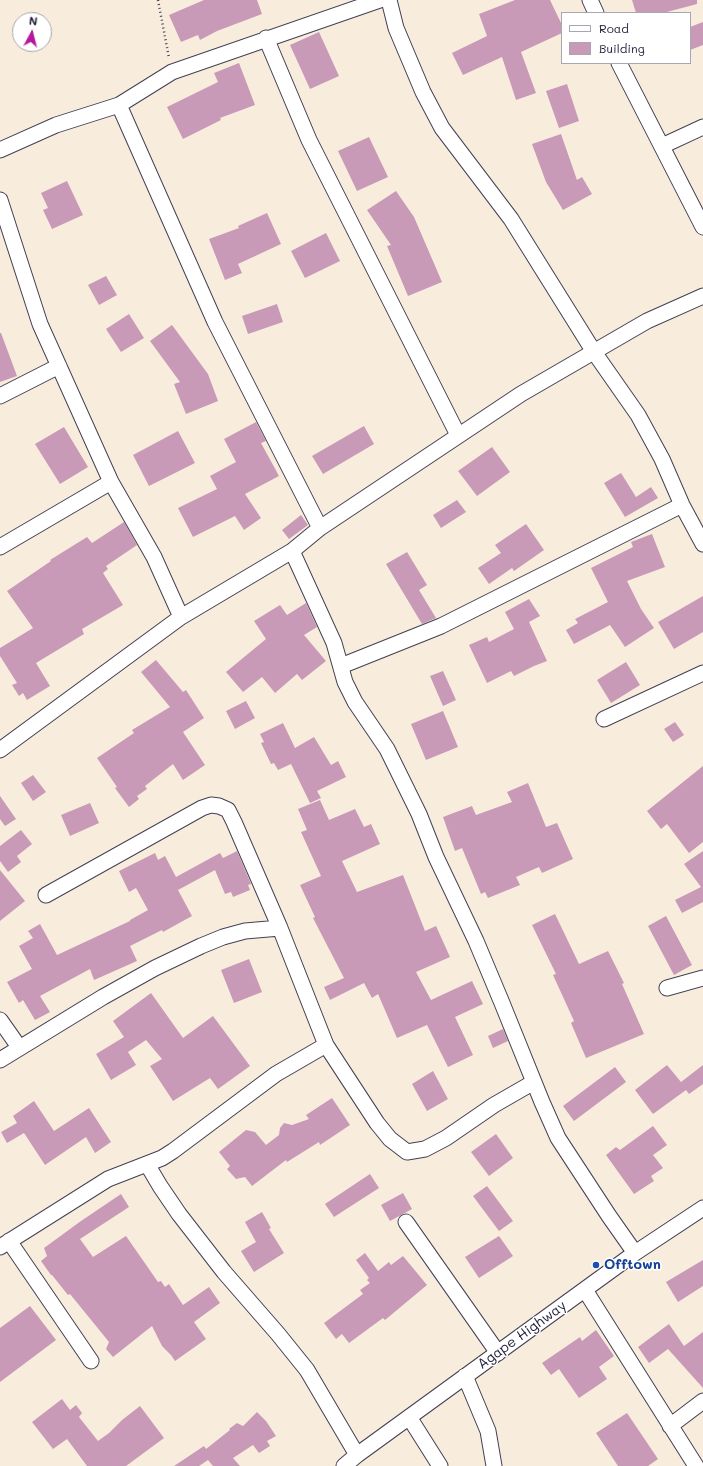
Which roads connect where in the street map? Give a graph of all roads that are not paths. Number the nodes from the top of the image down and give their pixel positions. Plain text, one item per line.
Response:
1 (380, 0) edge
2 (389, 0) edge
3 (590, 0) edge
4 (596, 12) edge
5 (266, 38) junction
6 (620, 64) edge
7 (119, 105) junction
8 (703, 127) edge
9 (662, 146) junction
10 (0, 150) edge
11 (0, 200) edge
12 (703, 227) edge
13 (703, 296) edge
14 (594, 352) junction
15 (59, 366) junction
16 (0, 396) edge
17 (458, 435) junction
18 (111, 482) junction
19 (682, 505) junction
20 (320, 528) junction
21 (703, 544) edge
22 (0, 546) edge
23 (292, 551) junction
24 (181, 617) junction
25 (341, 666) junction
26 (703, 673) edge
27 (604, 719) dead end
28 (2, 745) edge
29 (46, 895) dead end
30 (280, 928) junction
31 (703, 978) edge
32 (667, 988) dead end
33 (0, 1020) edge
34 (326, 1045) junction
35 (19, 1047) junction
36 (0, 1060) edge
37 (534, 1082) junction
38 (147, 1164) junction
39 (703, 1208) edge
40 (406, 1222) dead end
41 (4, 1244) edge
42 (635, 1253) junction
43 (585, 1290) junction
44 (498, 1353) junction
45 (90, 1361) dead end
46 (465, 1376) junction
47 (703, 1401) edge
48 (409, 1417) junction
49 (670, 1426) junction
50 (357, 1455) junction
51 (344, 1466) edge
52 (440, 1466) edge
53 (494, 1466) edge
54 (696, 1466) edge

1 - 5 street
2 - 14 street
3 - 4 street
5 - 7 street
5 - 17 street
6 - 9 street
7 - 10 street
7 - 20 street
8 - 9 street
9 - 12 street
11 - 15 street
13 - 14 street
14 - 17 street
14 - 19 street
15 - 16 street
15 - 18 street
17 - 20 street
18 - 22 street
18 - 24 street
19 - 21 street
19 - 25 street
20 - 23 street
23 - 24 street
23 - 25 street
24 - 28 street
25 - 37 street
26 - 27 street
29 - 30 street
30 - 34 street
30 - 35 street
31 - 32 street
33 - 35 street
34 - 37 street
34 - 38 street
35 - 36 street
37 - 42 street
38 - 41 street
38 - 50 street
39 - 42 street, Agape Highway
40 - 44 street
41 - 45 street
42 - 43 street, Agape Highway
43 - 44 street, Agape Highway
43 - 49 street
44 - 46 street, Agape Highway
46 - 48 street, Agape Highway
46 - 53 street
47 - 49 street
48 - 50 street, Agape Highway
48 - 52 street
49 - 54 street
50 - 51 street, Agape Highway

